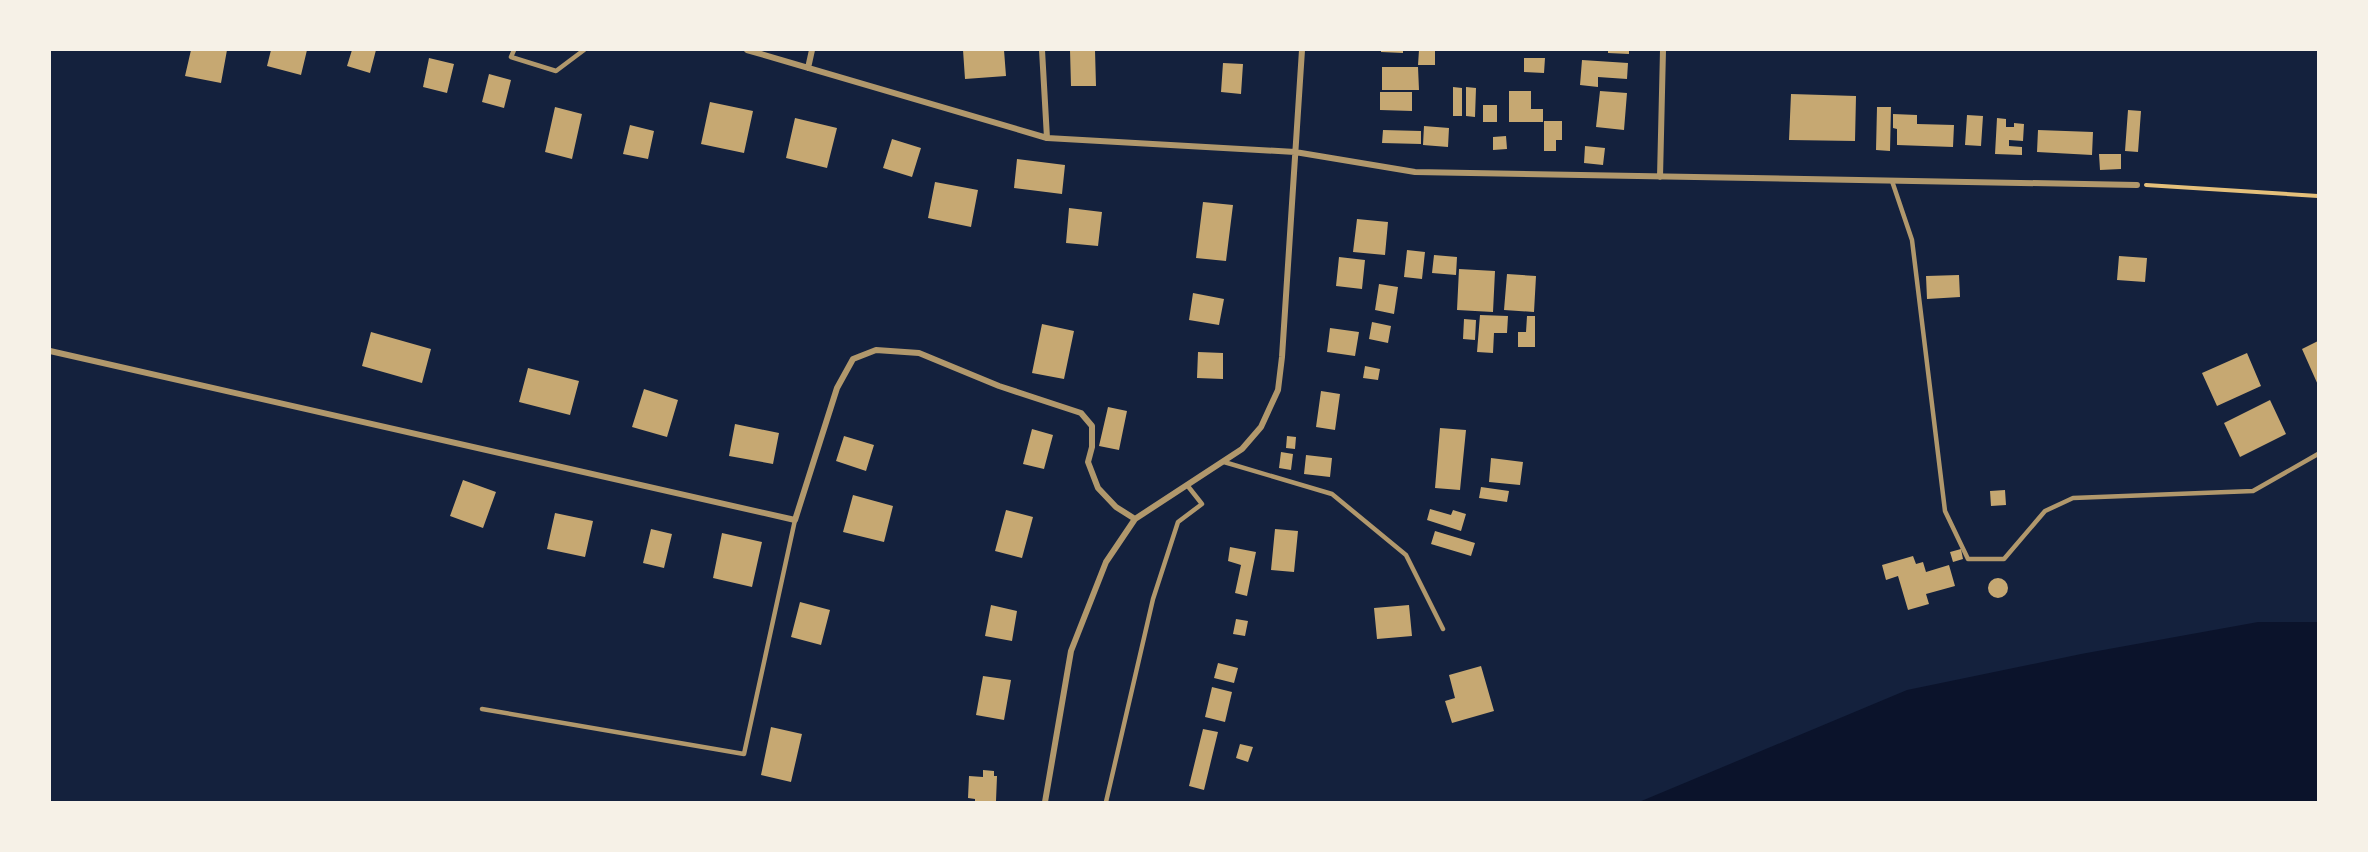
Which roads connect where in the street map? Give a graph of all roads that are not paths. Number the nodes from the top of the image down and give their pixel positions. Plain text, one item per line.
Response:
1 (514, 50) edge
2 (584, 50) edge
3 (747, 50) edge
4 (812, 50) edge
5 (1042, 50) edge
6 (1302, 50) edge
7 (1663, 50) edge
8 (808, 68) junction
9 (1047, 138) junction
10 (1295, 152) junction
11 (1660, 177) junction
12 (1892, 181) junction
13 (2137, 185) road end
14 (50, 351) edge
15 (2319, 454) edge
16 (1224, 462) junction
17 (1187, 485) junction
18 (1135, 519) junction
19 (795, 520) junction
20 (1443, 629) dead end
21 (482, 709) dead end
22 (1045, 802) edge
23 (1106, 802) edge

1 - 2 lane
3 - 8 street
4 - 8 street
5 - 9 street
6 - 10 street
7 - 11 street
8 - 9 street
9 - 10 street
10 - 11 street
10 - 16 street
11 - 12 street
12 - 13 street
12 - 15 lane
14 - 19 street
16 - 17 street
16 - 20 lane
17 - 18 street
17 - 23 lane
18 - 19 street
18 - 22 street
19 - 21 lane

